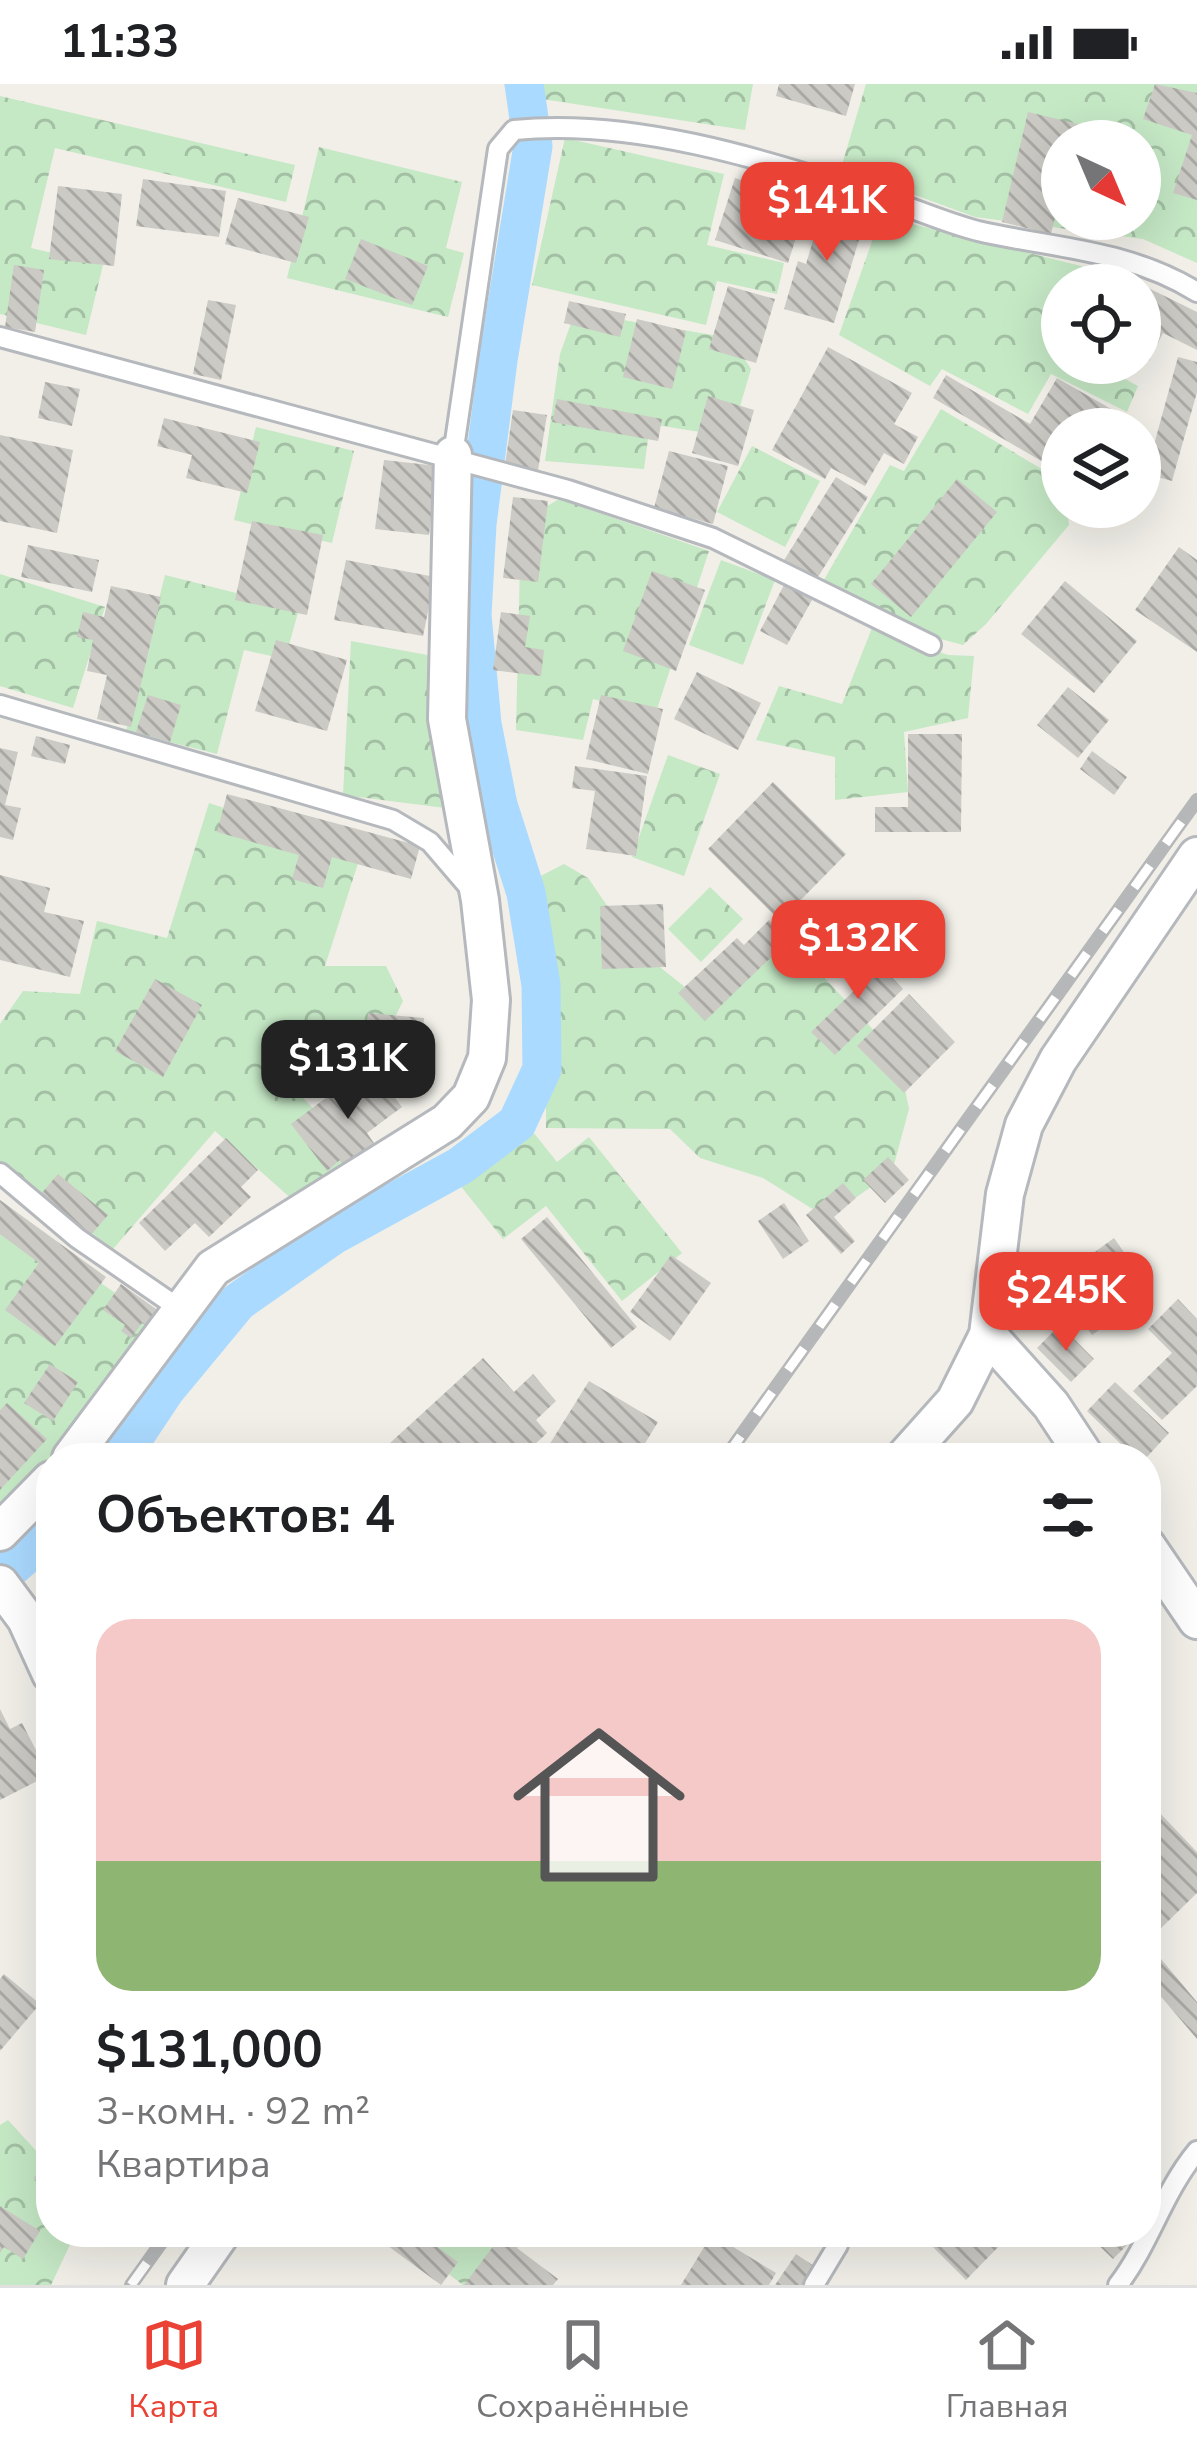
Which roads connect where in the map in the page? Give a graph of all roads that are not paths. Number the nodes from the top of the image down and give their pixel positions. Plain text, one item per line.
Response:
1 (1197, 292) edge
2 (0, 338) edge
3 (465, 459) junction
4 (931, 645) dead end
5 (0, 706) edge
6 (1197, 856) edge
7 (480, 900) junction
8 (0, 1173) edge
9 (180, 1310) junction
10 (988, 1335) junction
11 (82, 1443) edge
12 (917, 1443) edge
13 (1077, 1443) edge
14 (36, 1495) edge
15 (0, 1532) edge
16 (1161, 1581) edge
17 (0, 1584) edge
18 (1197, 1620) edge
19 (36, 1641) edge
20 (1197, 2151) edge
21 (1161, 2207) edge
22 (212, 2247) edge
23 (831, 2247) edge
24 (1142, 2247) edge
25 (185, 2285) edge
26 (814, 2285) edge
27 (1118, 2285) edge

1 - 3 lane
2 - 3 lane
3 - 4 lane
3 - 7 street
5 - 7 lane
6 - 10 street
7 - 9 street
8 - 9 lane
9 - 11 street
10 - 12 street
10 - 13 street
14 - 15 street
16 - 18 street
17 - 19 street
20 - 21 lane
22 - 25 street
23 - 26 lane
24 - 27 lane

